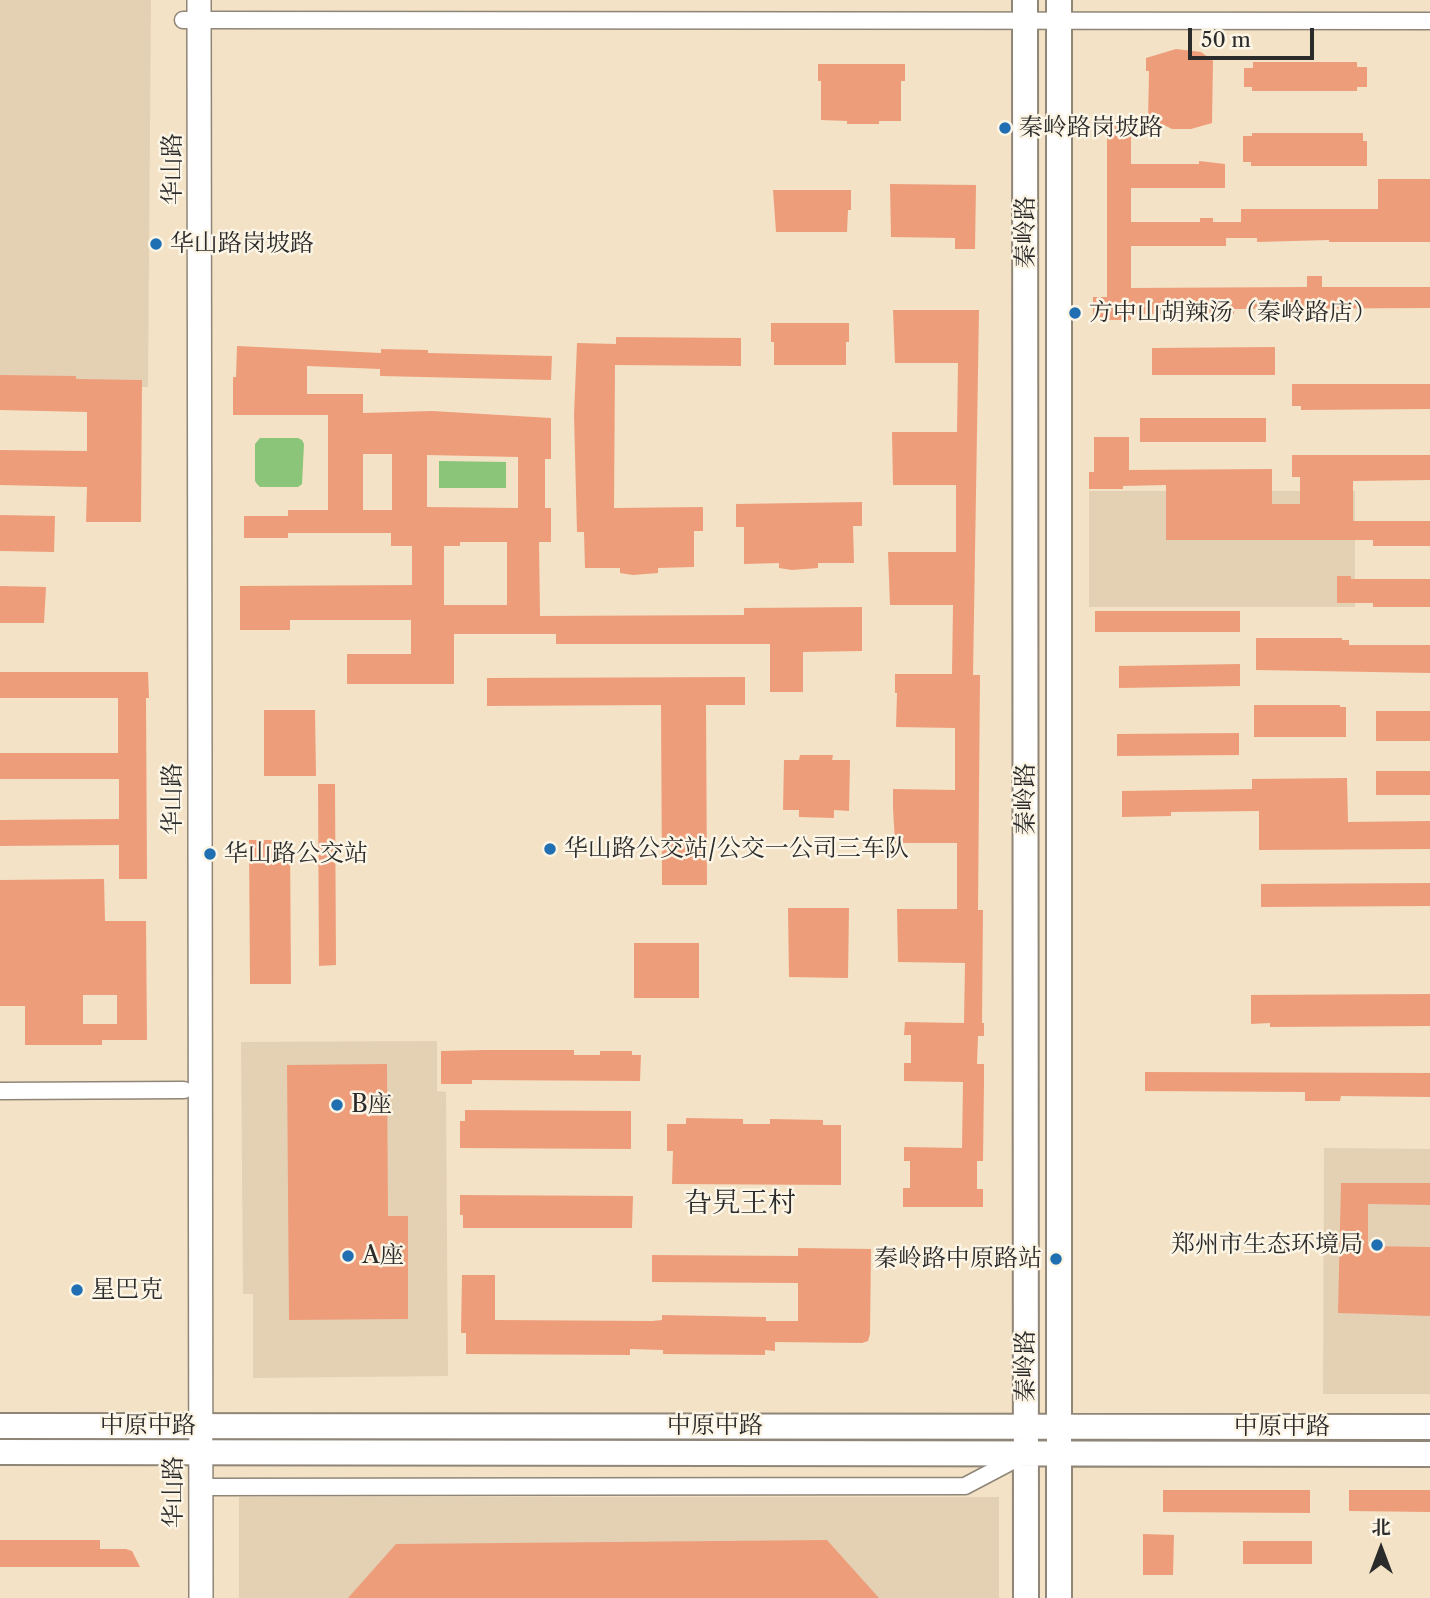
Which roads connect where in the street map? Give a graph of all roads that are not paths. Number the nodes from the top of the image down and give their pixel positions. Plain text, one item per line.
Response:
1 (191, 10) edge
2 (1026, 10) edge
3 (1059, 10) edge
4 (1430, 21) edge
5 (184, 1090) junction
6 (0, 1091) edge
7 (0, 1426) edge
8 (192, 1426) junction
9 (1026, 1427) junction
10 (1059, 1427) junction
11 (1430, 1427) edge
12 (0, 1452) edge
13 (192, 1452) junction
14 (1026, 1453) junction
15 (1059, 1453) junction
16 (1430, 1454) edge
17 (200, 1487) junction
18 (185, 1598) edge
19 (201, 1598) edge
20 (1026, 1598) edge
21 (1059, 1598) edge

1 - 2 street
1 - 5 street, 华山路
1 - 8 street, 华山路
2 - 3 street
2 - 9 main road, 秦岭路
3 - 4 street
3 - 10 main road, 秦岭路
5 - 6 street
5 - 8 street, 华山路
7 - 8 main road, 中原中路
8 - 9 main road, 中原中路
8 - 13 street, 华山路
9 - 10 main road, 中原中路
9 - 14 main road, 秦岭路
10 - 11 main road, 中原中路
10 - 15 main road, 秦岭路
12 - 13 main road, 中原中路
13 - 14 main road, 中原中路
13 - 17 street, 华山路
13 - 18 street, 华山路
14 - 15 main road, 中原中路
14 - 17 street
14 - 20 main road, 秦岭路
15 - 16 main road, 中原中路
15 - 21 main road, 秦岭路
17 - 19 street, 华山路

